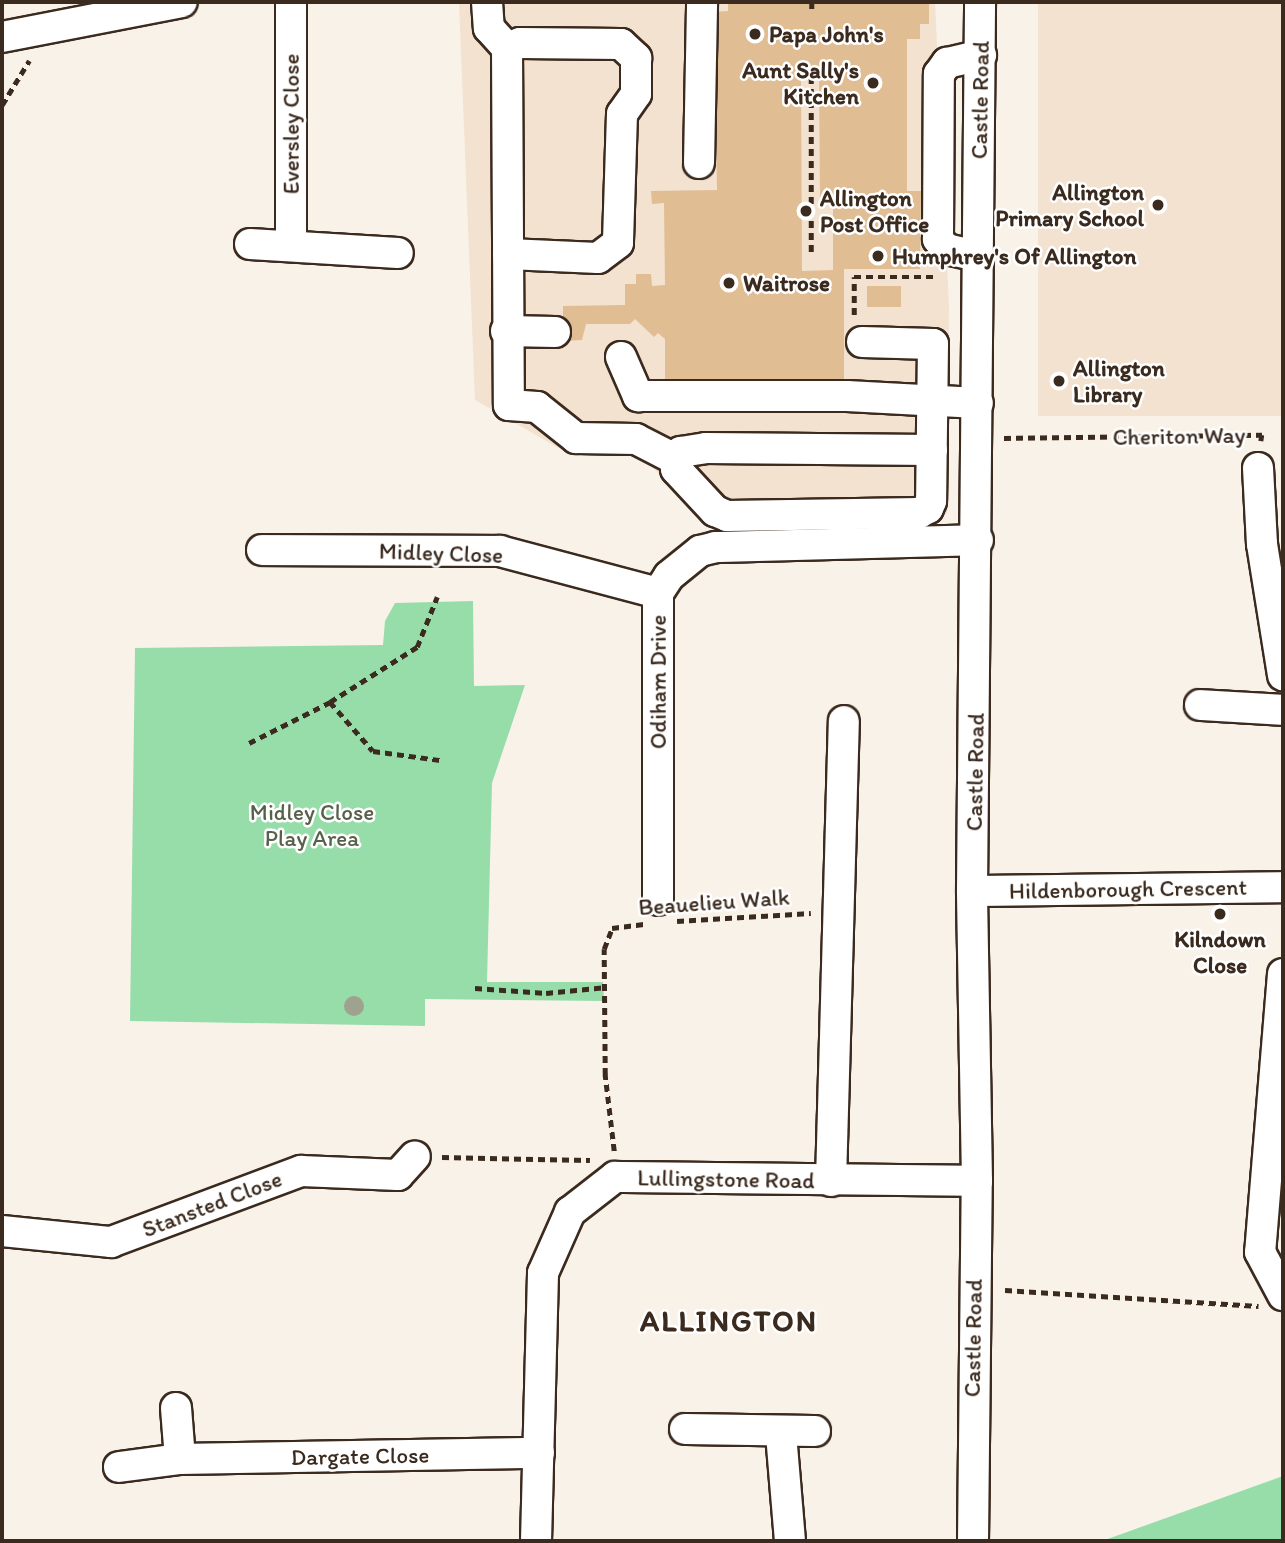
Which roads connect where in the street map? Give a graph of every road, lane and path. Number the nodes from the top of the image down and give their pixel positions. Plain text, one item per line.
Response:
1 (182, 2) edge
2 (291, 2) edge
3 (487, 2) edge
4 (702, 2) edge
5 (812, 2) edge
6 (980, 2) edge
7 (812, 12) dead end
8 (51, 28) junction
9 (2, 37) edge
10 (507, 48) junction
11 (981, 55) junction
12 (811, 74) dead end
13 (2, 105) edge
14 (699, 163) dead end
15 (250, 244) dead end
16 (291, 246) junction
17 (811, 252) dead end
18 (398, 253) dead end
19 (508, 254) junction
20 (977, 256) junction
21 (946, 277) dead end
22 (506, 331) junction
23 (555, 332) dead end
24 (858, 334) joint
25 (621, 357) dead end
26 (932, 401) junction
27 (978, 403) junction
28 (979, 438) junction
29 (932, 450) junction
30 (675, 459) junction
31 (1258, 468) joint
32 (978, 540) junction
33 (262, 550) dead end
34 (658, 593) junction
35 (437, 597) dead end
36 (1283, 675) edge
37 (330, 702) junction
38 (1200, 705) dead end
39 (1283, 711) edge
40 (844, 721) dead end
41 (249, 743) dead end
42 (440, 760) dead end
43 (1283, 887) edge
44 (972, 891) junction
45 (840, 911) junction
46 (660, 915) junction
47 (1283, 974) edge
48 (607, 987) junction
49 (475, 988) dead end
50 (415, 1156) joint
51 (616, 1169) junction
52 (831, 1181) junction
53 (976, 1181) junction
54 (2, 1231) edge
55 (974, 1288) junction
56 (1277, 1301) edge
57 (176, 1408) dead end
58 (685, 1429) dead end
59 (815, 1431) dead end
60 (781, 1434) junction
61 (539, 1452) junction
62 (180, 1459) junction
63 (119, 1467) dead end
64 (536, 1541) edge
65 (790, 1541) edge
66 (973, 1541) edge

1 - 8 street
2 - 16 street, Eversley Close
3 - 10 street
4 - 14 street
5 - 7 path
6 - 11 street, Castle Road
8 - 9 street
8 - 13 path
10 - 19 street
10 - 19 street
11 - 20 street, Castle Road
11 - 20 street
12 - 17 path
15 - 16 street
16 - 18 street
19 - 22 street
20 - 27 street, Castle Road
21 - 24 path
22 - 23 street
22 - 30 street
24 - 26 street
25 - 26 street
26 - 27 street
26 - 29 street
27 - 28 street, Castle Road
28 - 31 path, Cheriton Way
28 - 32 street, Castle Road
29 - 30 street
29 - 30 street
31 - 36 street, Cheriton Way
32 - 34 street, Odiham Drive
32 - 44 street, Castle Road
33 - 34 street, Midley Close
34 - 46 street, Odiham Drive
35 - 37 path
37 - 41 path
37 - 42 path
38 - 39 street
40 - 45 street
43 - 44 street, Hildenborough Crescent
44 - 53 street, Castle Road
45 - 46 path, Beauelieu Walk
45 - 52 street
46 - 48 path, Beauelieu Walk
47 - 56 street
48 - 49 path
48 - 51 path
50 - 51 path
50 - 54 street, Stansted Close
51 - 52 street, Lullingstone Road
51 - 61 street, Lullingstone Road
52 - 53 street, Lullingstone Road
53 - 55 street, Castle Road
55 - 56 path
55 - 66 street, Castle Road
57 - 62 street
58 - 60 street
59 - 60 street
60 - 65 street
61 - 62 street, Dargate Close
61 - 64 street, Lullingstone Road
62 - 63 street, Dargate Close

